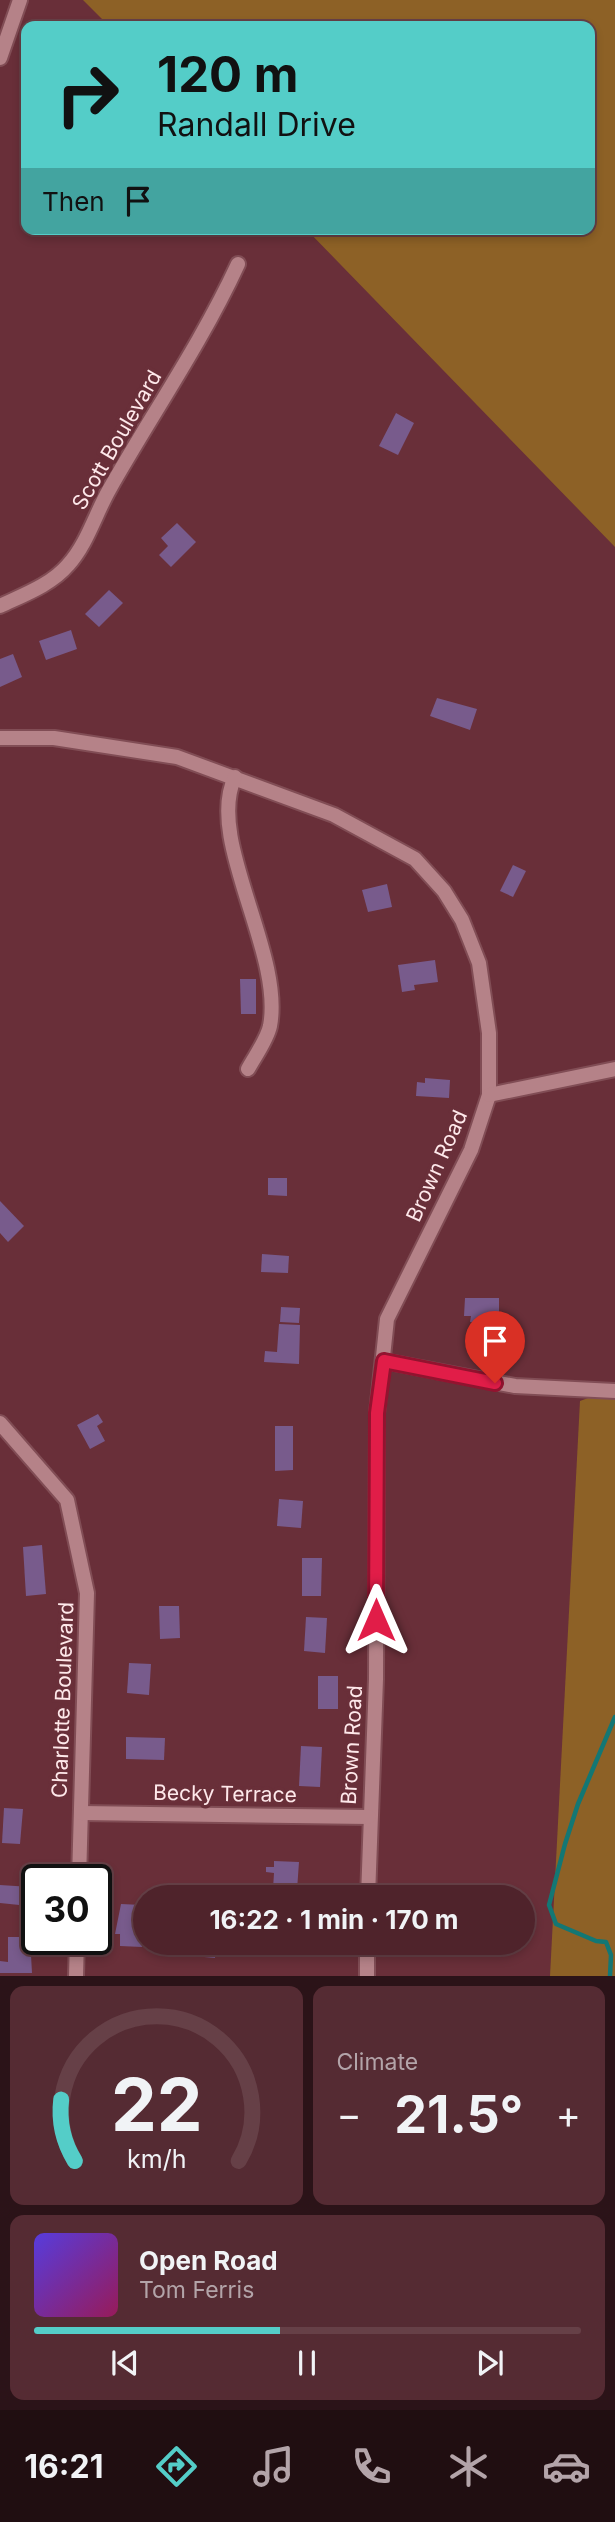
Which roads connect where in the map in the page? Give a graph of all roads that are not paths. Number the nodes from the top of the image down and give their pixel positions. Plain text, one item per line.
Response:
1 (20, 0) edge
2 (6, 22) edge
3 (0, 58) edge
4 (238, 264) dead end
5 (0, 606) edge
6 (0, 738) edge
7 (235, 777) junction
8 (248, 1069) dead end
9 (615, 1069) edge
10 (489, 1095) junction
11 (384, 1361) junction
12 (615, 1391) edge
13 (0, 1423) edge
14 (81, 1813) junction
15 (369, 1817) junction
16 (79, 1864) edge
17 (368, 1885) edge
18 (77, 1955) edge
19 (367, 1955) edge
20 (76, 1976) edge
21 (367, 1976) edge

1 - 2 street
2 - 3 street
4 - 5 street, Scott Boulevard
6 - 7 street, Brown Road
7 - 8 street
7 - 10 street, Brown Road
9 - 10 street
10 - 11 street, Brown Road
11 - 12 street
11 - 15 street, Brown Road
13 - 14 street, Charlotte Boulevard
14 - 15 street, Becky Terrace
14 - 16 street, Charlotte Boulevard
15 - 17 street, Brown Road
18 - 20 street
19 - 21 street

